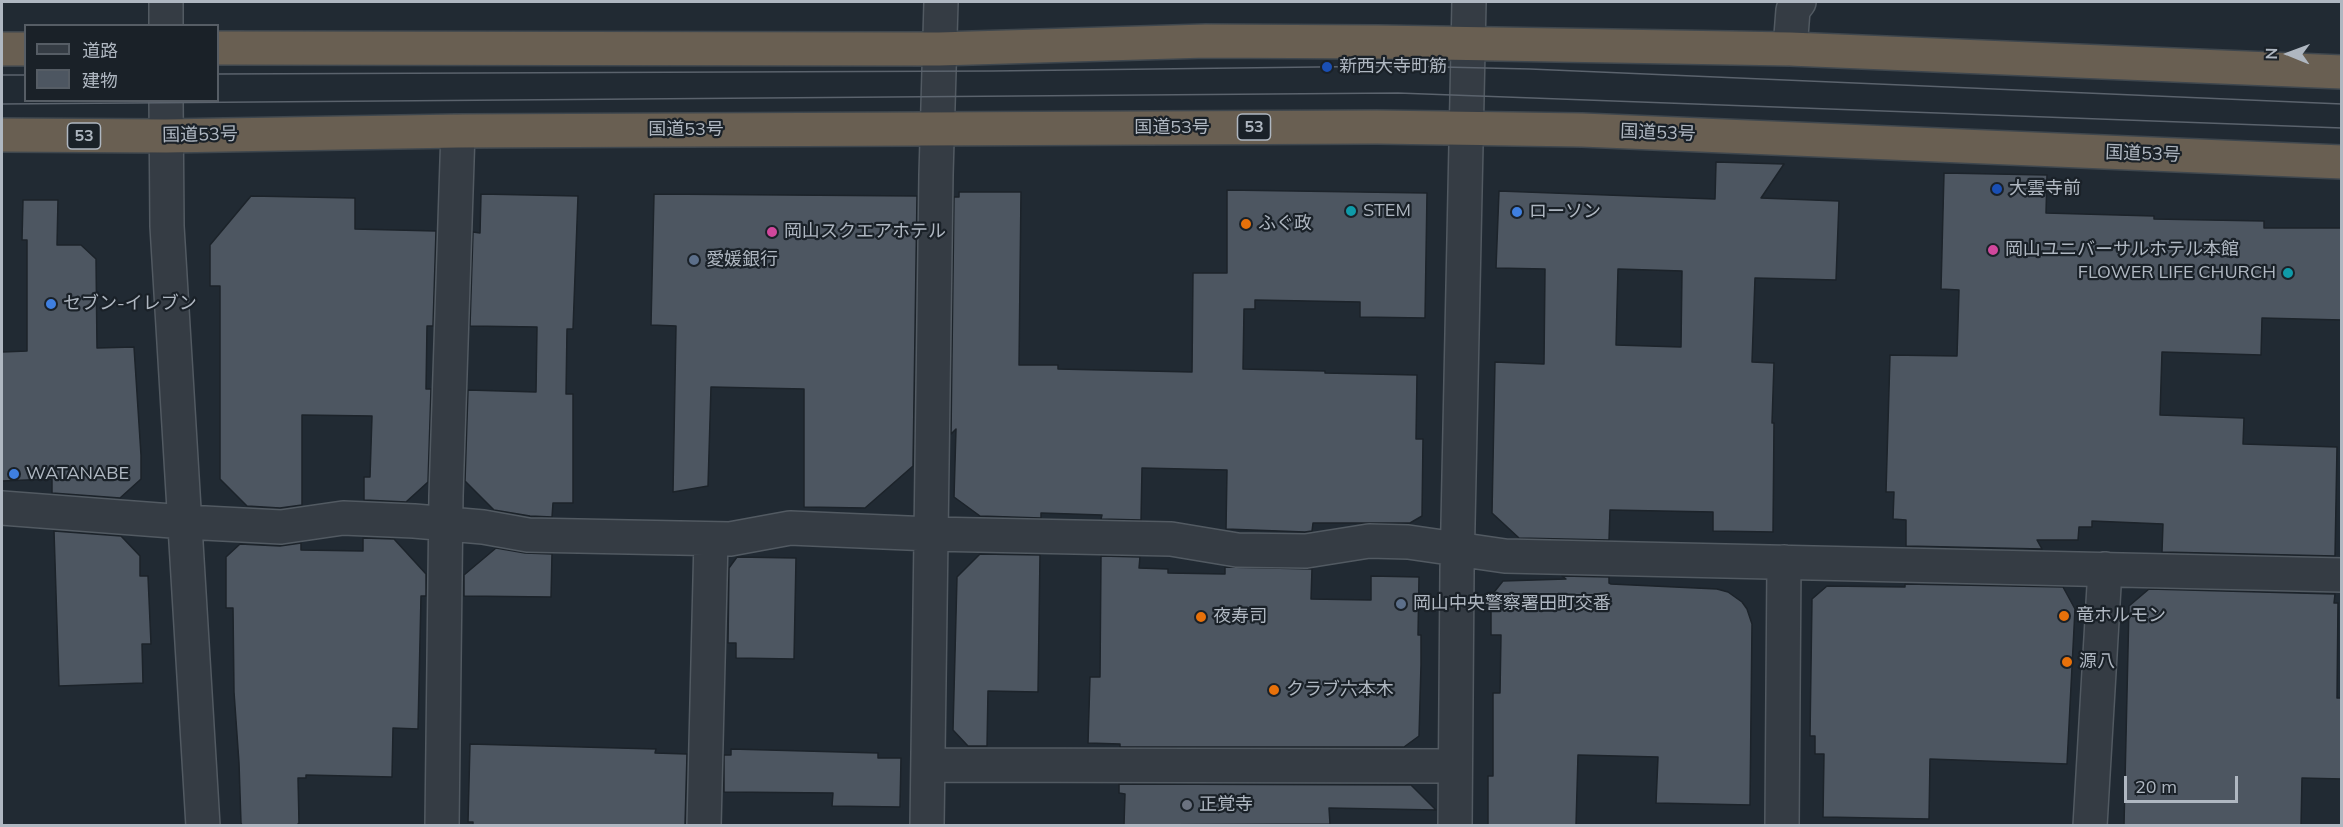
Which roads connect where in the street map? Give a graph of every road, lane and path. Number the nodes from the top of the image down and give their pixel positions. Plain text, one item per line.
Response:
1 (166, 2) edge
2 (941, 2) edge
3 (1469, 2) edge
4 (1799, 2) edge
5 (166, 24) edge
6 (1468, 44) junction
7 (219, 48) edge
8 (2, 49) edge
9 (24, 49) edge
10 (939, 49) junction
11 (1790, 49) junction
12 (2342, 72) edge
13 (166, 102) edge
14 (938, 128) junction
15 (1467, 129) junction
16 (458, 131) junction
17 (2, 135) edge
18 (166, 136) junction
19 (2342, 162) edge
20 (2, 508) edge
21 (185, 522) junction
22 (446, 524) junction
23 (931, 534) junction
24 (711, 539) junction
25 (1457, 550) junction
26 (1784, 562) junction
27 (2105, 569) junction
28 (2342, 575) edge
29 (928, 765) junction
30 (1455, 766) junction
31 (202, 825) edge
32 (442, 825) edge
33 (704, 825) edge
34 (927, 825) edge
35 (1455, 825) edge
36 (1782, 825) edge
37 (2090, 825) edge

1 - 5 street
2 - 10 street
3 - 6 street
4 - 11 street
6 - 10 highway
6 - 11 highway
6 - 15 street
7 - 10 highway
8 - 9 highway
10 - 14 street
11 - 12 highway
13 - 18 street
14 - 15 highway, 国道53号 / 53
14 - 16 highway, 国道53号 / 53
14 - 23 street
15 - 19 highway, 国道53号 / 53
15 - 25 street
16 - 18 highway, 国道53号 / 53
16 - 22 street
17 - 18 highway, 国道53号 / 53
18 - 21 street
20 - 21 street
21 - 22 street
21 - 31 street
22 - 24 street
22 - 32 street
23 - 24 street
23 - 25 street
23 - 29 street
24 - 33 street
25 - 26 street
25 - 30 street
26 - 27 street
26 - 36 street
27 - 28 street
27 - 37 street
29 - 30 street
29 - 34 street
30 - 35 street

